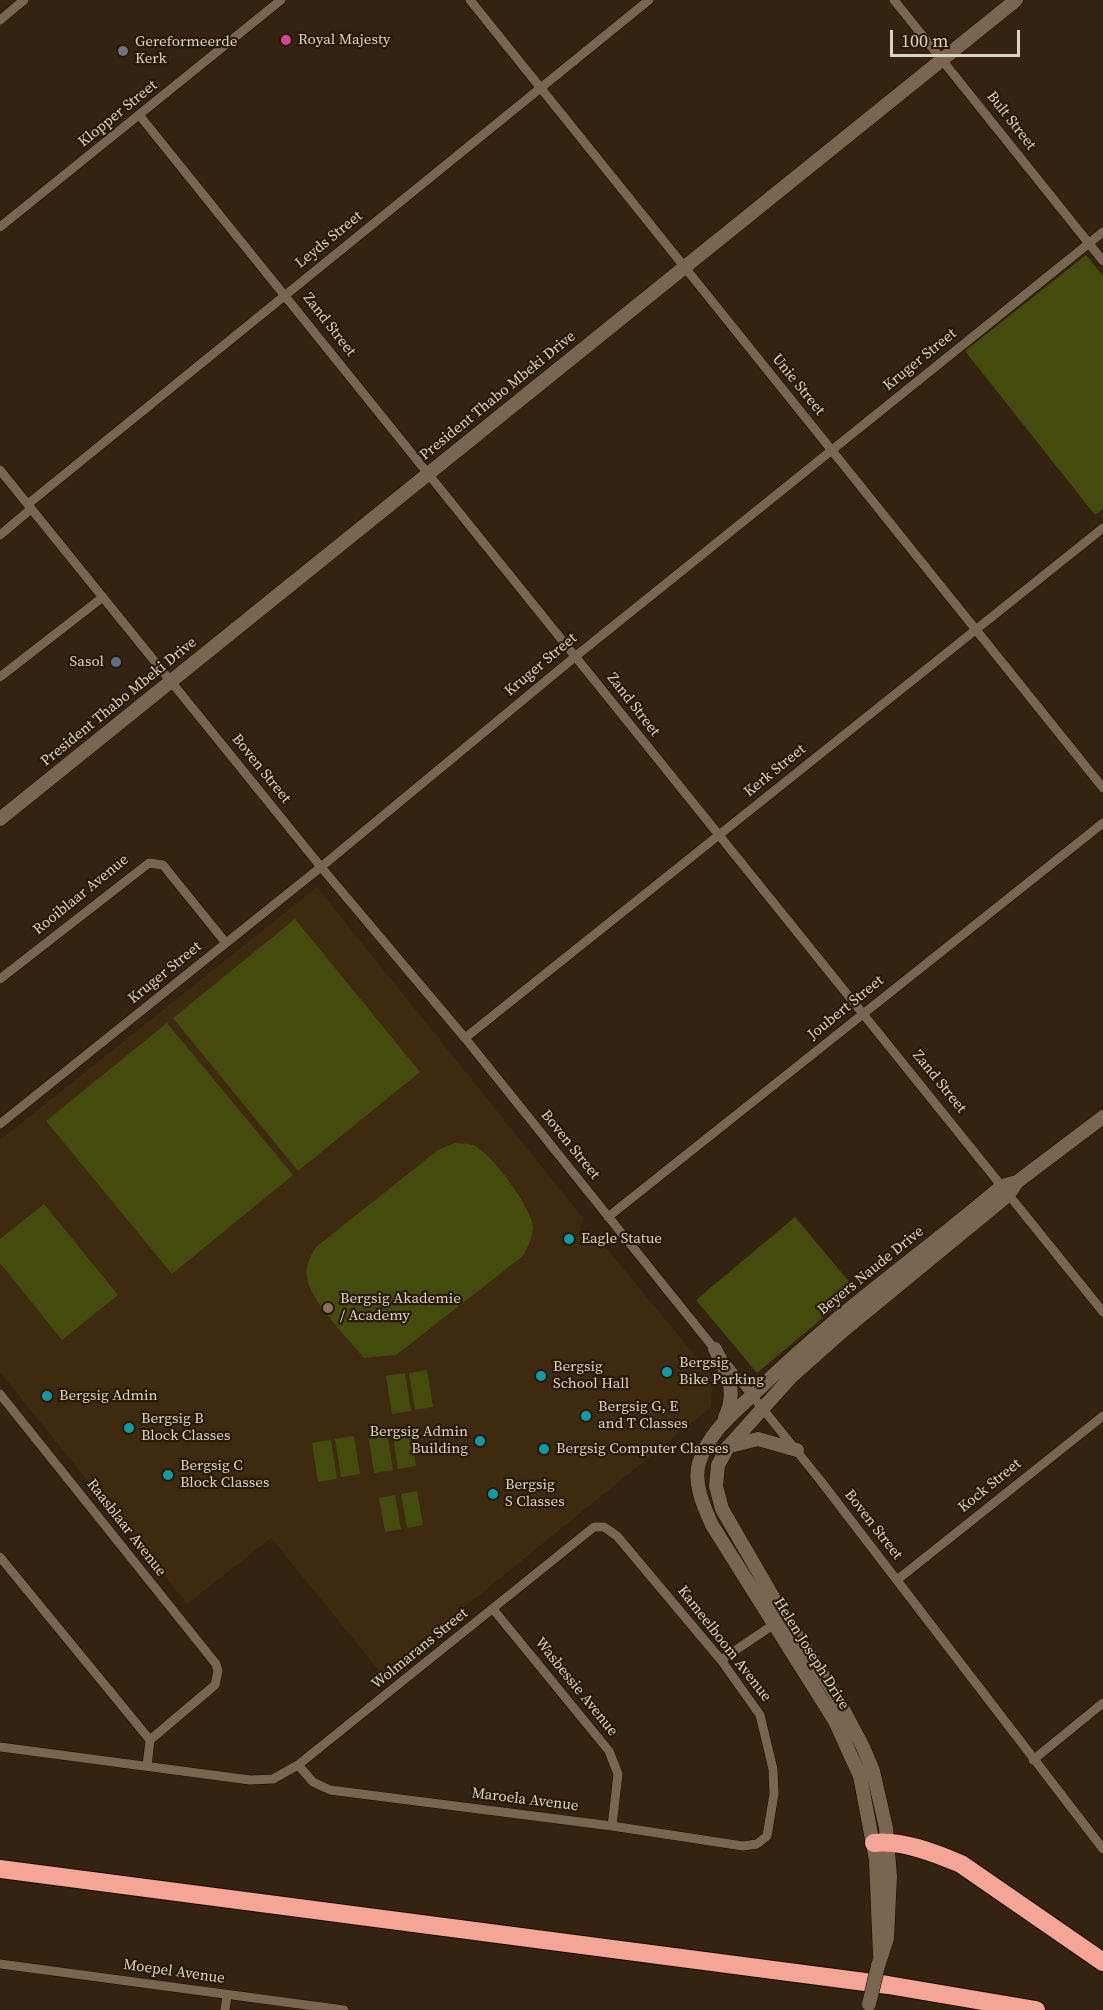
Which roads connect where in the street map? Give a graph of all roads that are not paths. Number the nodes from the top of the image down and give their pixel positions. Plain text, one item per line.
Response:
1 (24, 0) edge
2 (281, 0) edge
3 (470, 0) edge
4 (649, 0) edge
5 (894, 0) edge
6 (1016, 0) edge
7 (0, 20) edge
8 (943, 59) junction
9 (541, 88) junction
10 (140, 116) junction
11 (0, 227) edge
12 (1103, 232) edge
13 (1089, 243) junction
14 (1103, 261) edge
15 (683, 268) junction
16 (285, 294) junction
17 (832, 450) junction
18 (0, 470) edge
19 (428, 474) junction
20 (30, 506) junction
21 (1103, 528) edge
22 (0, 535) edge
23 (103, 597) junction
24 (976, 630) junction
25 (576, 656) junction
26 (0, 677) edge
27 (171, 682) junction
28 (1103, 788) edge
29 (0, 819) edge
30 (1103, 823) edge
31 (717, 836) junction
32 (321, 867) junction
33 (226, 943) junction
34 (0, 979) edge
35 (863, 1012) junction
36 (465, 1038) junction
37 (1103, 1117) edge
38 (0, 1124) edge
39 (1005, 1191) junction
40 (608, 1217) junction
41 (1103, 1312) edge
42 (716, 1349) junction
43 (0, 1394) edge
44 (752, 1396) junction
45 (762, 1408) junction
46 (1103, 1416) edge
47 (723, 1421) junction
48 (728, 1447) junction
49 (796, 1450) junction
50 (594, 1527) joint
51 (0, 1557) edge
52 (897, 1580) junction
53 (777, 1604) junction
54 (493, 1609) junction
55 (773, 1625) junction
56 (721, 1660) junction
57 (1103, 1703) edge
58 (150, 1740) junction
59 (0, 1747) edge
60 (1033, 1760) junction
61 (298, 1765) junction
62 (147, 1766) junction
63 (612, 1826) junction
64 (881, 1842) junction
65 (757, 1844) joint
66 (1103, 1849) edge
67 (0, 1869) edge
68 (1103, 1962) edge
69 (0, 1964) edge
70 (227, 1995) junction
71 (868, 2007) edge
72 (225, 2010) edge
73 (344, 2010) edge
74 (1036, 2010) edge

1 - 7 street
2 - 10 street, Klopper Street
3 - 9 street, Unie Street
4 - 9 street, Leyds Street
5 - 8 street, Bult Street
6 - 8 street, President Thabo Mbeki Drive
8 - 13 street, Bult Street
8 - 15 street, President Thabo Mbeki Drive
9 - 15 street, Unie Street
9 - 16 street, Leyds Street
10 - 11 street, Klopper Street
10 - 16 street, Zand Street
12 - 13 street, Kruger Street
13 - 14 street, Bult Street
13 - 17 street, Kruger Street
15 - 17 street, Unie Street
15 - 19 street, President Thabo Mbeki Drive
16 - 19 street, Zand Street
16 - 20 street, Leyds Street
17 - 24 street, Unie Street
17 - 25 street, Kruger Street
18 - 20 street, Boven Street
19 - 25 street, Zand Street
19 - 27 street, President Thabo Mbeki Drive
20 - 22 street, Leyds Street
20 - 23 street, Boven Street
21 - 24 street, Kerk Street
23 - 26 street
23 - 27 street, Boven Street
24 - 28 street, Unie Street
24 - 31 street, Kerk Street
25 - 31 street, Zand Street
25 - 32 street, Kruger Street
27 - 29 street, President Thabo Mbeki Drive
27 - 32 street, Boven Street
30 - 35 street, Joubert Street
31 - 35 street, Zand Street
31 - 36 street, Kerk Street
32 - 33 street, Kruger Street
32 - 36 street, Boven Street
33 - 34 street, Rooiblaar Avenue
33 - 38 street, Kruger Street
35 - 39 street, Zand Street
35 - 40 street, Joubert Street
36 - 40 street, Boven Street
37 - 39 street, Beyers Naude Drive
39 - 41 street, Zand Street
39 - 44 street, Beyers Naude Drive
39 - 45 street, Beyers Naude Drive
40 - 42 street, Boven Street
42 - 44 street, Boven Street
42 - 47 street
43 - 58 street, Raasblaar Avenue
44 - 45 street, Boven Street
44 - 47 street, Helen Joseph Drive
45 - 48 street, Helen Joseph Drive
45 - 49 street, Boven Street
46 - 52 street, Kock Street
47 - 55 street, Helen Joseph Drive
48 - 49 street
48 - 53 street, Helen Joseph Drive
49 - 52 street, Boven Street
50 - 54 street, Wolmarans Street
50 - 56 street, Kameelboom Avenue
51 - 58 street
52 - 60 street, Boven Street
53 - 55 street
53 - 64 street, Helen Joseph Drive
54 - 61 street, Wolmarans Street
54 - 63 street, Wasbessie Avenue
55 - 56 street
55 - 64 street, Helen Joseph Drive
56 - 65 street, Kameelboom Avenue
57 - 60 street
58 - 62 street
59 - 62 street
60 - 66 street, Boven Street
61 - 62 street, Wolmarans Street
61 - 63 street, Maroela Avenue
63 - 65 street, Maroela Avenue
64 - 68 highway
64 - 71 street, Helen Joseph Drive, bridge
67 - 74 highway
69 - 70 street, Moepel Avenue
70 - 72 street
70 - 73 street, Moepel Avenue

